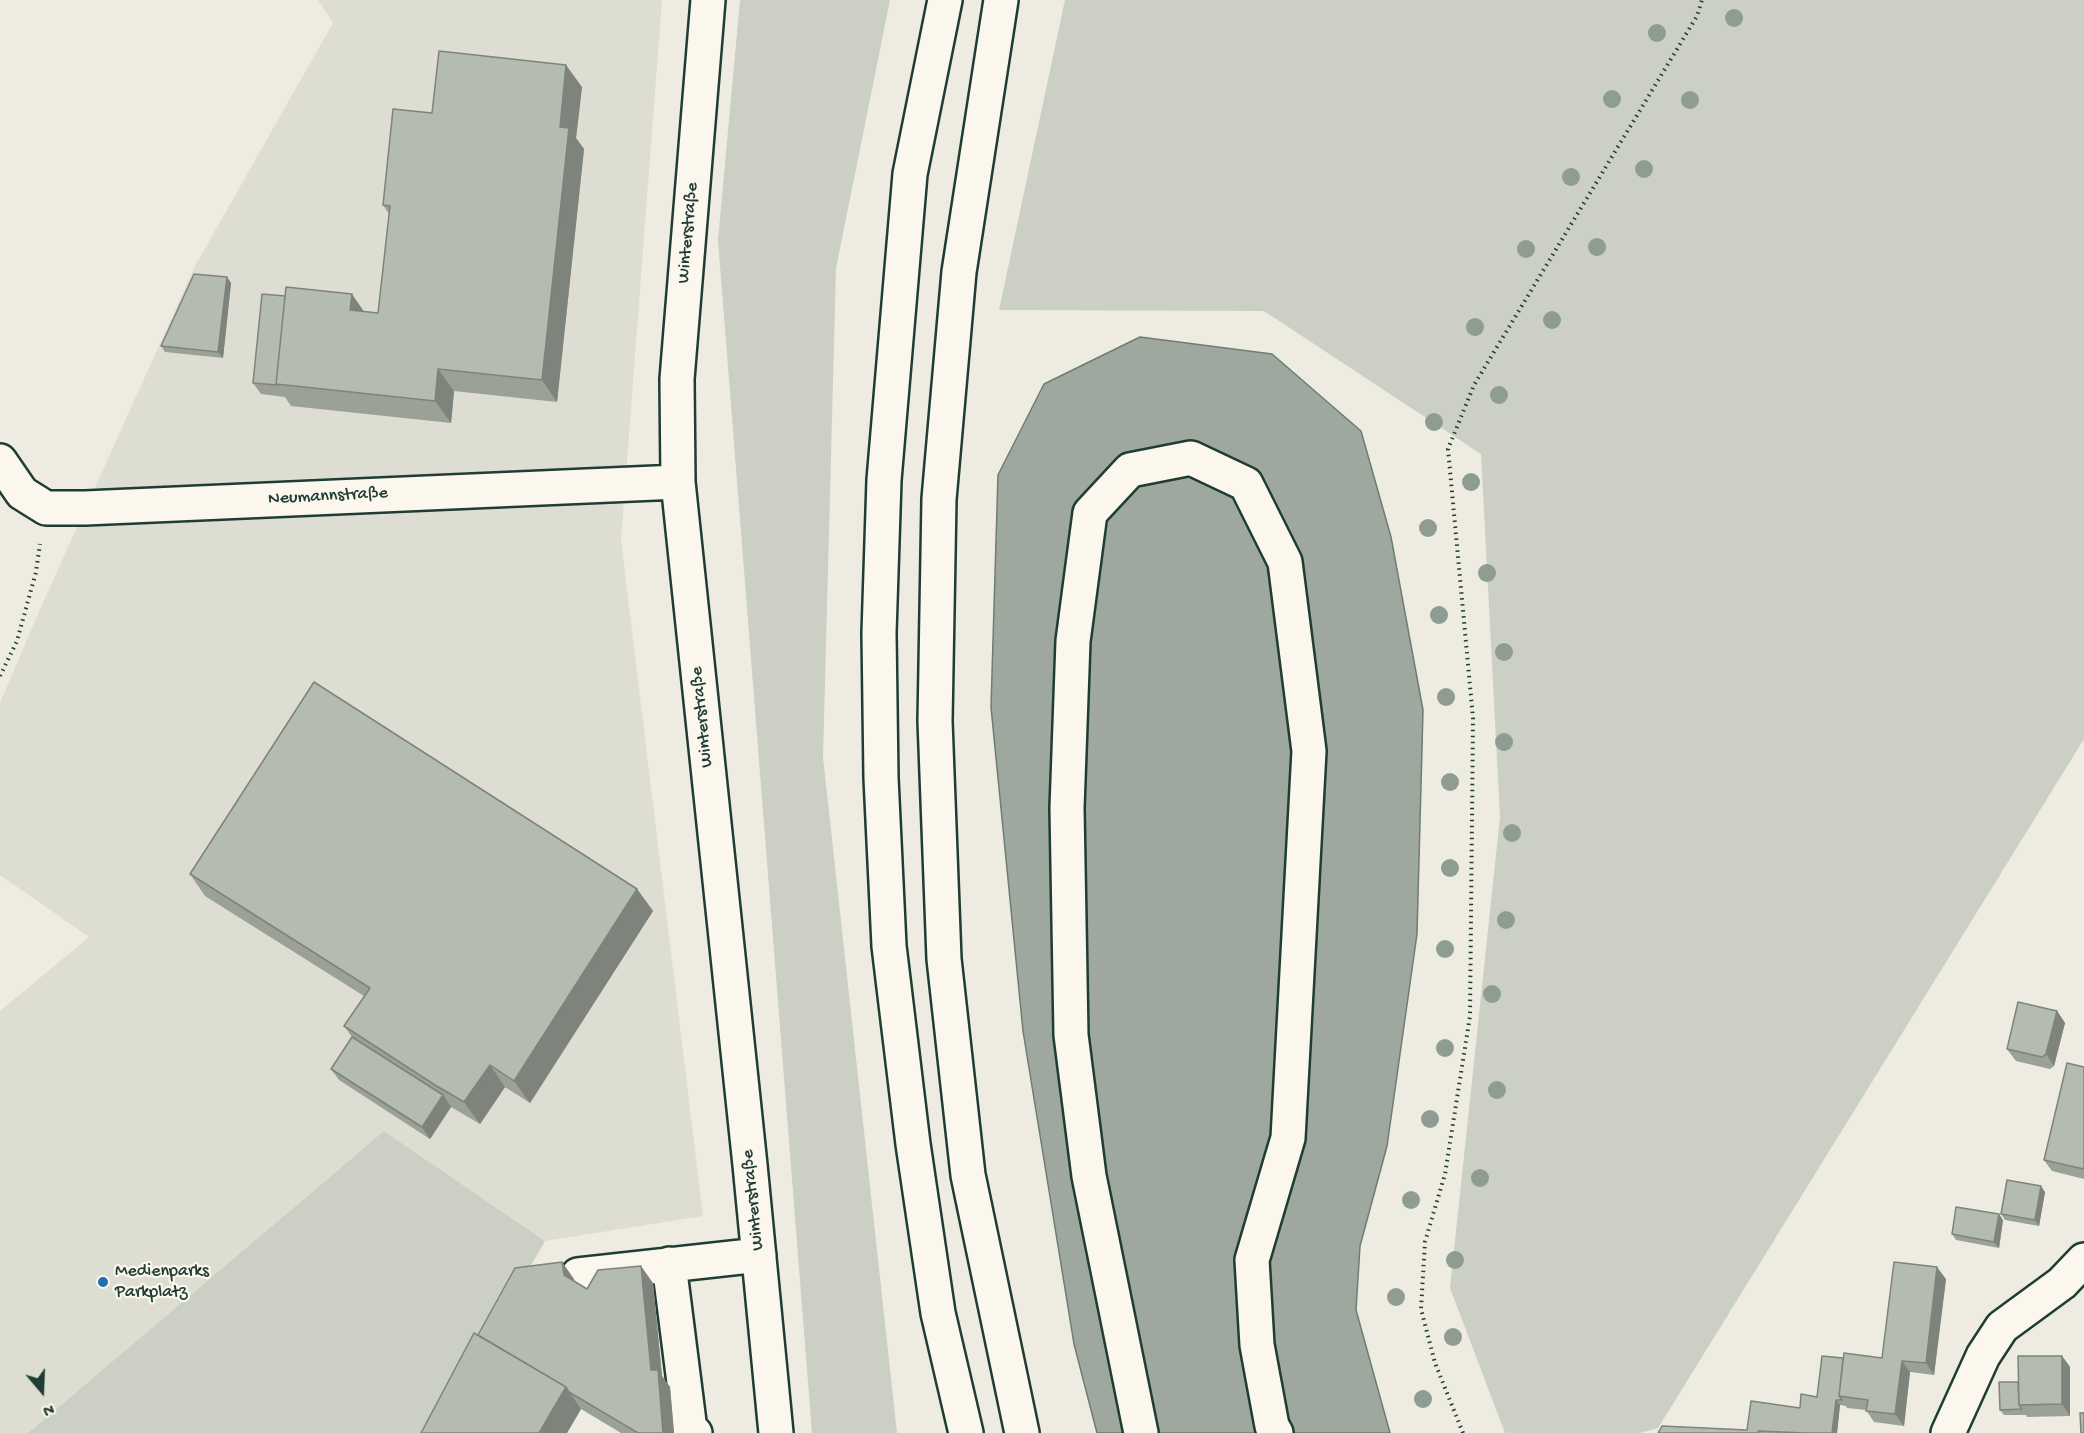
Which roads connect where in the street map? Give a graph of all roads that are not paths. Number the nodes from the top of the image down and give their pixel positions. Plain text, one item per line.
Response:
1 (708, 0) edge
2 (945, 0) edge
3 (1001, 0) edge
4 (0, 461) edge
5 (678, 482) junction
6 (759, 1255) junction
7 (2084, 1260) edge
8 (669, 1264) junction
9 (578, 1275) dead end
10 (2073, 1287) edge
11 (695, 1433) edge
12 (776, 1433) edge
13 (966, 1433) edge
14 (1022, 1433) edge
15 (1141, 1433) edge
16 (1276, 1433) edge
17 (1948, 1433) edge

1 - 5 main road, Winterstraße
2 - 13 main road
3 - 14 main road
4 - 5 main road, Neumannstraße
5 - 6 main road, Winterstraße
6 - 8 main road
6 - 12 main road, Winterstraße
7 - 10 main road
8 - 9 main road
8 - 11 main road
10 - 17 main road
15 - 16 main road

